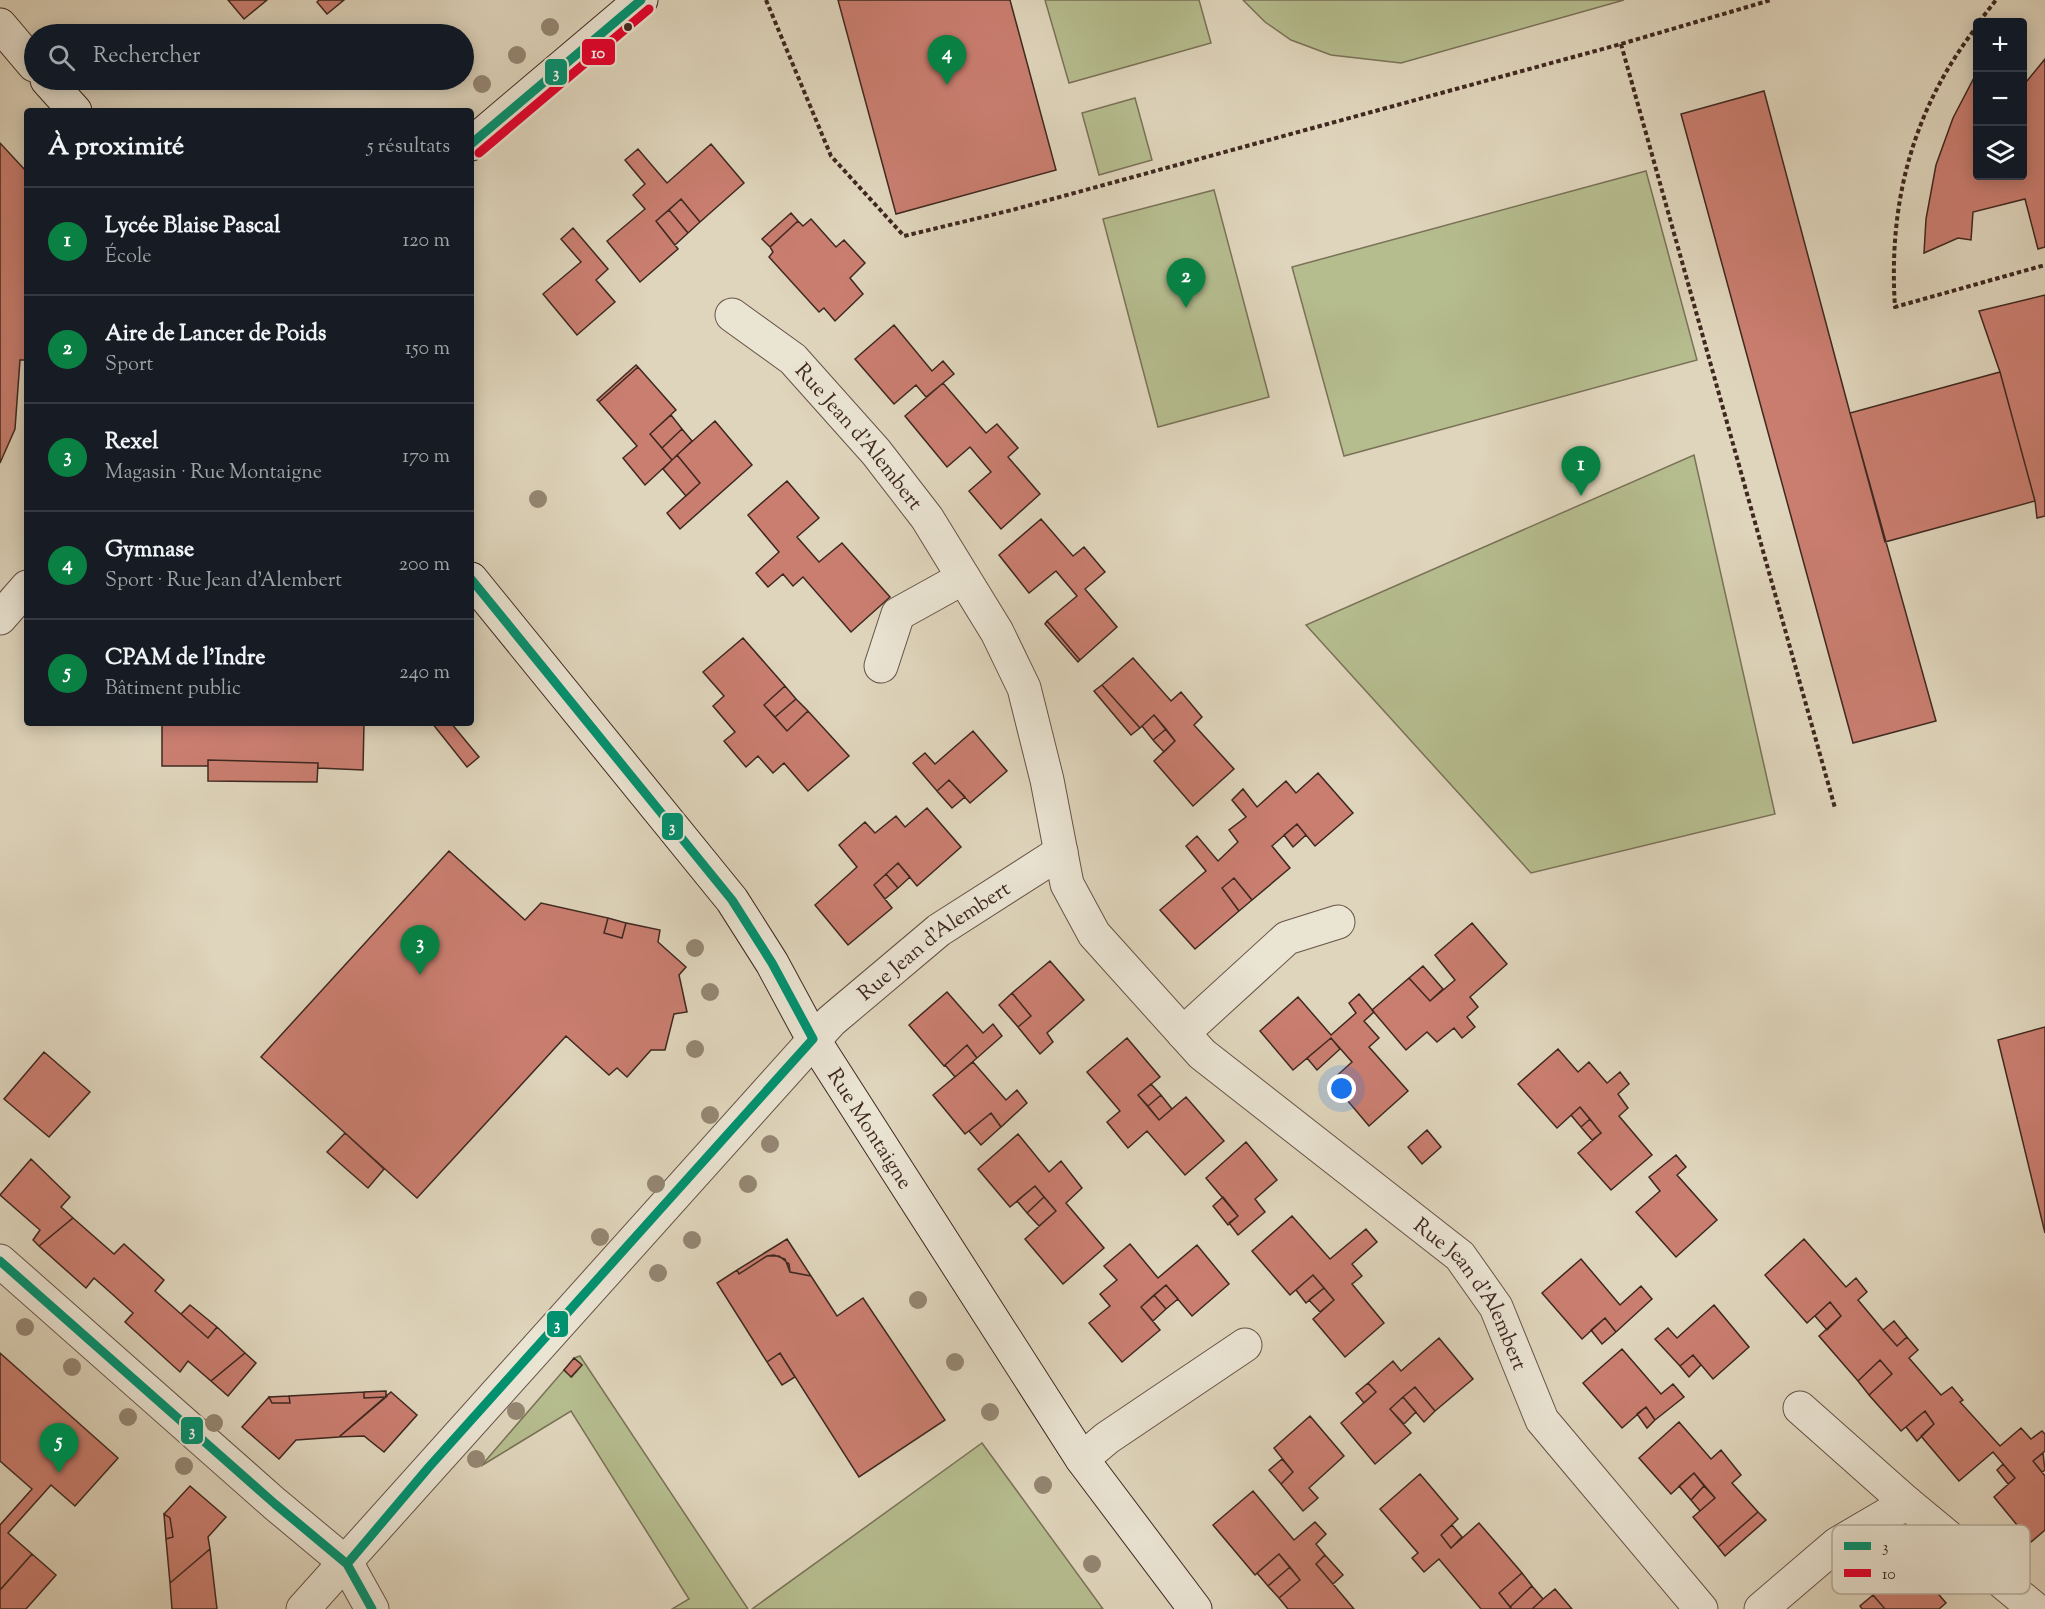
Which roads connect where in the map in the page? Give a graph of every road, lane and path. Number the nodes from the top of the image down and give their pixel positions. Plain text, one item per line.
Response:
1 (641, 0) edge
2 (765, 0) edge
3 (1771, 0) edge
4 (1996, 0) edge
5 (1982, 18) edge
6 (0, 25) edge
7 (1973, 31) edge
8 (1621, 44) junction
9 (24, 53) edge
10 (56, 90) edge
11 (72, 108) edge
12 (474, 141) edge
13 (2045, 265) edge
14 (732, 315) dead end
15 (963, 579) junction
16 (474, 583) edge
17 (24, 590) edge
18 (0, 618) edge
19 (881, 666) dead end
20 (1835, 808) dead end
21 (1061, 852) junction
22 (1338, 922) dead end
23 (1183, 1033) junction
24 (813, 1039) junction
25 (0, 1261) edge
26 (1245, 1345) dead end
27 (1800, 1408) dead end
28 (1082, 1459) junction
29 (1907, 1503) junction
30 (1869, 1525) edge
31 (1934, 1525) edge
32 (1832, 1548) edge
33 (347, 1564) junction
34 (2017, 1594) edge
35 (303, 1609) edge
36 (372, 1609) edge
37 (1195, 1609) edge
38 (1701, 1609) edge
39 (1761, 1609) edge
40 (2035, 1609) edge

1 - 12 street
2 - 8 path
3 - 8 path
4 - 5 path
6 - 9 street
7 - 13 path
8 - 20 path
10 - 11 street
14 - 15 street, Rue Jean d'Alembert
15 - 19 street
15 - 21 street, Rue Jean d'Alembert
16 - 24 street, Rue Montaigne
17 - 18 street
21 - 23 street, Rue Jean d'Alembert
21 - 24 street, Rue Jean d'Alembert
22 - 23 street
23 - 38 street, Rue Jean d'Alembert
24 - 28 street, Rue Montaigne
24 - 33 street, Rue Jean d'Alembert
25 - 33 street
26 - 28 street
27 - 29 street
28 - 37 street, Rue Montaigne
29 - 30 street
29 - 31 street
32 - 39 street
33 - 35 street, Rue Jean d'Alembert
33 - 36 street
34 - 40 street

